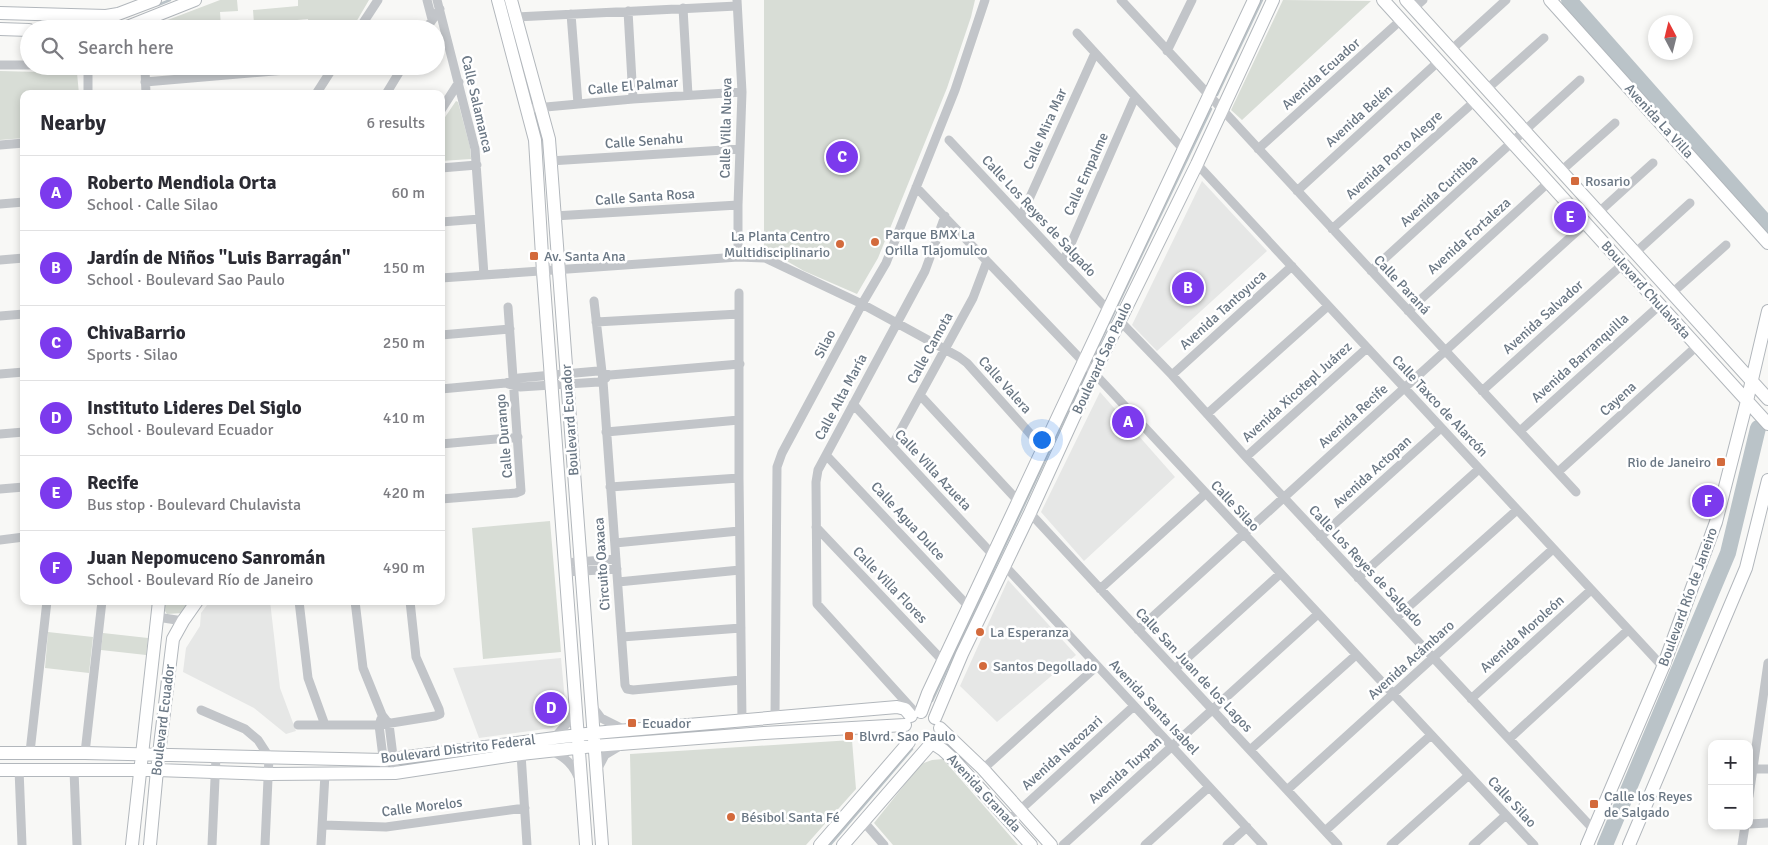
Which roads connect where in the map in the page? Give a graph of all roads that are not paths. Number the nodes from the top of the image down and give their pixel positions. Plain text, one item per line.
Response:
1 (155, 0) edge
2 (195, 0) edge
3 (378, 0) edge
4 (427, 0) edge
5 (498, 0) edge
6 (511, 0) edge
7 (985, 0) edge
8 (1121, 0) edge
9 (1192, 0) edge
10 (1254, 0) edge
11 (1273, 0) edge
12 (1383, 0) edge
13 (1506, 0) edge
14 (1550, 0) edge
15 (737, 3) edge
16 (1414, 3) edge
17 (1129, 4) edge
18 (439, 5) edge
19 (683, 8) junction
20 (628, 11) junction
21 (0, 13) edge
22 (571, 14) junction
23 (516, 17) junction
24 (432, 19) joint
25 (145, 20) edge
26 (365, 20) edge
27 (443, 20) edge
28 (1401, 20) junction
29 (445, 28) edge
30 (0, 29) edge
31 (20, 30) edge
32 (1076, 33) dead end
33 (1544, 38) dead end
34 (1451, 50) junction
35 (1167, 51) junction
36 (1095, 53) junction
37 (1439, 61) junction
38 (0, 65) edge
39 (20, 65) edge
40 (87, 75) edge
41 (145, 75) edge
42 (228, 75) edge
43 (328, 75) edge
44 (398, 75) edge
45 (1580, 80) dead end
46 (145, 82) junction
47 (459, 82) junction
48 (88, 90) edge
49 (146, 90) edge
50 (319, 90) edge
51 (388, 90) edge
52 (1487, 90) junction
53 (742, 92) junction
54 (688, 95) junction
55 (1209, 96) junction
56 (1135, 97) junction
57 (633, 99) junction
58 (1475, 100) junction
59 (445, 104) edge
60 (578, 104) junction
61 (534, 108) junction
62 (1222, 111) junction
63 (1615, 123) dead end
64 (1524, 131) junction
65 (949, 140) dead end
66 (1512, 142) junction
67 (20, 143) edge
68 (0, 145) edge
69 (740, 149) junction
70 (1258, 149) junction
71 (1184, 150) junction
72 (550, 161) junction
73 (1653, 163) dead end
74 (1197, 164) junction
75 (477, 165) junction
76 (445, 168) edge
77 (1561, 171) junction
78 (1549, 182) junction
79 (916, 187) junction
80 (1297, 191) junction
81 (20, 202) edge
82 (1690, 203) dead end
83 (0, 204) edge
84 (738, 205) junction
85 (1598, 212) junction
86 (554, 216) junction
87 (945, 216) junction
88 (1021, 217) junction
89 (480, 219) junction
90 (445, 222) edge
91 (1586, 224) junction
92 (1332, 230) junction
93 (1768, 243) edge
94 (1726, 245) dead end
95 (1635, 253) junction
96 (738, 257) junction
97 (20, 258) edge
98 (0, 260) edge
99 (987, 261) junction
100 (1063, 262) junction
101 (1623, 264) junction
102 (1292, 266) junction
103 (558, 271) junction
104 (1371, 271) junction
105 (543, 272) junction
106 (484, 275) junction
107 (445, 278) edge
108 (739, 293) dead end
109 (1672, 293) junction
110 (594, 301) dead end
111 (862, 304) junction
112 (1660, 305) junction
113 (1328, 306) junction
114 (508, 307) dead end
115 (1108, 310) junction
116 (1408, 311) junction
117 (1768, 311) edge
118 (20, 314) edge
119 (740, 314) junction
120 (0, 316) edge
121 (1119, 320) junction
122 (596, 322) junction
123 (897, 323) junction
124 (510, 329) junction
125 (445, 335) edge
126 (1698, 346) junction
127 (1367, 348) junction
128 (945, 350) junction
129 (1445, 351) junction
130 (740, 364) junction
131 (1083, 364) junction
132 (20, 372) edge
133 (1094, 373) junction
134 (0, 374) edge
135 (1172, 375) junction
136 (605, 376) junction
137 (567, 379) junction
138 (551, 380) junction
139 (1752, 381) junction
140 (511, 383) junction
141 (1404, 388) junction
142 (445, 389) edge
143 (1482, 391) junction
144 (920, 395) junction
145 (1768, 399) edge
146 (1747, 401) junction
147 (853, 404) junction
148 (1207, 414) junction
149 (739, 420) junction
150 (1768, 424) edge
151 (1441, 428) junction
152 (20, 432) edge
153 (606, 432) junction
154 (1520, 432) junction
155 (0, 434) edge
156 (518, 437) junction
157 (445, 444) edge
158 (892, 446) junction
159 (1044, 448) junction
160 (826, 455) junction
161 (1246, 457) junction
162 (1479, 468) junction
163 (1558, 472) junction
164 (739, 478) junction
165 (1768, 480) edge
166 (610, 486) junction
167 (20, 487) edge
168 (0, 489) edge
169 (1576, 492) dead end
170 (1205, 494) junction
171 (1283, 498) junction
172 (445, 499) edge
173 (1018, 501) junction
174 (1517, 510) junction
175 (1030, 513) junction
176 (816, 528) junction
177 (739, 531) junction
178 (1243, 534) junction
179 (1320, 537) junction
180 (20, 538) edge
181 (0, 540) edge
182 (615, 542) junction
183 (1553, 549) junction
184 (993, 555) junction
185 (616, 559) junction
186 (581, 566) junction
187 (1005, 566) junction
188 (565, 567) junction
189 (617, 569) junction
190 (740, 570) junction
191 (1280, 574) junction
192 (1358, 578) junction
193 (618, 582) junction
194 (1100, 589) junction
195 (1591, 590) junction
196 (47, 605) edge
197 (102, 605) edge
198 (158, 605) edge
199 (193, 605) edge
200 (299, 605) edge
201 (355, 605) edge
202 (410, 605) edge
203 (969, 607) junction
204 (1318, 614) junction
205 (157, 618) junction
206 (1396, 618) junction
207 (182, 621) junction
208 (741, 628) junction
209 (1138, 630) junction
210 (1628, 630) junction
211 (622, 637) junction
212 (1356, 655) junction
213 (1433, 658) junction
214 (943, 661) junction
215 (1768, 663) edge
216 (1097, 666) junction
217 (1662, 667) junction
218 (1175, 669) junction
219 (741, 680) junction
220 (1393, 694) junction
221 (1472, 699) junction
222 (576, 704) junction
223 (591, 705) junction
224 (1134, 706) junction
225 (201, 710) dead end
226 (1212, 710) junction
227 (1764, 713) edge
228 (913, 717) junction
229 (768, 718) junction
230 (742, 720) junction
231 (383, 721) junction
232 (938, 723) junction
233 (298, 725) dead end
234 (325, 725) junction
235 (764, 733) junction
236 (578, 735) junction
237 (1431, 735) junction
238 (555, 738) junction
239 (626, 738) junction
240 (1509, 739) junction
241 (594, 740) junction
242 (909, 742) junction
243 (931, 745) junction
244 (1172, 746) junction
245 (579, 748) junction
246 (1250, 750) junction
247 (551, 751) junction
248 (30, 752) junction
249 (0, 753) edge
250 (85, 753) junction
251 (142, 754) junction
252 (159, 754) junction
253 (521, 754) junction
254 (216, 757) junction
255 (270, 758) junction
256 (305, 759) junction
257 (389, 759) junction
258 (19, 769) junction
259 (983, 769) junction
260 (1753, 769) joint
261 (1768, 769) edge
262 (0, 770) edge
263 (157, 770) junction
264 (74, 771) junction
265 (140, 771) junction
266 (215, 773) junction
267 (390, 773) junction
268 (597, 773) junction
269 (269, 774) junction
270 (304, 774) junction
271 (325, 774) junction
272 (1468, 775) junction
273 (582, 786) junction
274 (1209, 787) junction
275 (1288, 790) junction
276 (525, 808) junction
277 (1019, 810) junction
278 (1506, 815) junction
279 (1008, 820) junction
280 (863, 821) junction
281 (1768, 823) edge
282 (1753, 824) edge
283 (323, 826) junction
284 (1247, 827) junction
285 (1594, 830) junction
286 (1744, 830) edge
287 (1325, 831) junction
288 (22, 845) edge
289 (77, 845) edge
290 (132, 845) edge
291 (150, 845) edge
292 (212, 845) edge
293 (265, 845) edge
294 (321, 845) edge
295 (527, 845) edge
296 (586, 845) edge
297 (602, 845) edge
298 (820, 845) edge
299 (843, 845) edge
300 (884, 845) edge
301 (1031, 845) edge
302 (1051, 845) edge
303 (1062, 845) edge
304 (1145, 845) edge
305 (1227, 845) edge
306 (1263, 845) edge
307 (1338, 845) edge
308 (1391, 845) edge
309 (1473, 845) edge
310 (1534, 845) edge
311 (1587, 845) edge
312 (1629, 845) edge
313 (1742, 845) edge

1 - 21 main road
2 - 25 main road
3 - 26 street
4 - 24 street
5 - 61 main road, Boulevard Ecuador
6 - 23 main road, Boulevard Ecuador
7 - 79 street, Silao
8 - 17 street, Calle Paraná
9 - 35 street
10 - 55 main road, Boulevard Sao Paulo
11 - 62 main road, Boulevard Sao Paulo
12 - 28 main road, Boulevard Chulavista
13 - 34 street
14 - 93 main road, Avenida La Villa
15 - 19 street
15 - 53 street, Calle Villa Nueva
16 - 34 main road, Boulevard Chulavista
17 - 35 street, Calle Paraná
18 - 24 street
18 - 27 street, Calle Salamanca
19 - 20 street
19 - 54 street
20 - 22 street
20 - 57 street
22 - 23 street
22 - 60 street
23 - 61 main road, Boulevard Ecuador
28 - 37 main road, Boulevard Chulavista
28 - 70 street, Avenida Ecuador
29 - 47 street, Calle Salamanca
30 - 31 main road
32 - 36 street
33 - 52 street
34 - 52 main road, Boulevard Chulavista
35 - 55 street, Calle Paraná
36 - 56 street
36 - 88 street, Calle Mira Mar
37 - 58 main road, Boulevard Chulavista
37 - 80 street, Avenida Belén
38 - 39 street
40 - 48 street
41 - 46 street
42 - 46 street
43 - 50 street
44 - 51 street
45 - 64 street, Avenida Curitiba
46 - 49 street
47 - 59 street
47 - 75 street, Calle Salamanca
52 - 64 main road, Boulevard Chulavista
53 - 54 street, Calle El Palmar
53 - 69 street, Calle Villa Nueva
54 - 57 street, Calle El Palmar
55 - 62 street, Calle Paraná
55 - 71 main road, Boulevard Sao Paulo
56 - 71 street
56 - 100 street, Calle Empalme
57 - 60 street, Calle El Palmar
58 - 66 main road, Boulevard Chulavista
58 - 92 street, Avenida Porto Alegre
60 - 61 street, Calle El Palmar
61 - 72 main road, Boulevard Ecuador
61 - 105 main road, Boulevard Ecuador
62 - 70 street, Calle Paraná
62 - 74 main road, Boulevard Sao Paulo
63 - 77 street
64 - 66 street, Avenida Curitiba
64 - 77 main road, Boulevard Chulavista
65 - 88 street, Calle Los Reyes de Salgado
66 - 78 main road, Boulevard Chulavista
66 - 104 street, Avenida Curitiba
67 - 68 street
69 - 72 street, Calle Senahu
69 - 84 street, Calle Villa Nueva
70 - 80 street, Calle Paraná
71 - 115 main road, Boulevard Sao Paulo
72 - 86 main road, Boulevard Ecuador
73 - 85 street
74 - 102 street, Calle Taxco de Alarcón
74 - 121 main road, Boulevard Sao Paulo
75 - 76 street
75 - 89 street, Calle Salamanca
77 - 85 main road, Boulevard Chulavista
78 - 91 main road, Boulevard Chulavista
78 - 116 street, Avenida Fortaleza
79 - 87 street, Calle Silao
79 - 111 street, Silao
80 - 92 street, Calle Paraná
81 - 83 street
82 - 95 street
84 - 86 street, Calle Santa Rosa
84 - 96 street, Calle Villa Nueva
85 - 95 main road, Boulevard Chulavista
86 - 103 main road, Boulevard Ecuador
87 - 99 street, Calle Silao
87 - 123 street, Calle Alta María
88 - 100 street, Calle Los Reyes de Salgado
89 - 90 street
89 - 106 street, Calle Salamanca
91 - 101 main road, Boulevard Chulavista
91 - 129 street, Avenida Recife
92 - 104 street, Calle Paraná
94 - 109 street
95 - 109 main road, Boulevard Chulavista
96 - 103 street, Calle Valera
96 - 111 street, Calle Valera
97 - 98 street
99 - 128 street, Calle Camota
99 - 131 street, Calle Silao
100 - 115 street, Calle Los Reyes de Salgado
101 - 112 main road, Boulevard Chulavista
101 - 143 street, Avenida Salvador
102 - 113 street, Calle Taxco de Alarcón
102 - 135 street, Avenida Tantoyuca
103 - 105 street, Calle Valera
103 - 137 main road, Boulevard Ecuador
104 - 116 street, Calle Paraná
105 - 106 street, Calle Valera
105 - 138 main road, Boulevard Ecuador
106 - 107 street, Calle Valera
108 - 119 street
109 - 139 main road, Boulevard Chulavista
110 - 122 street, Circuito Oaxaca
111 - 123 street, Calle Valera
111 - 229 street, Silao
112 - 126 main road, Boulevard Chulavista
112 - 154 street, Avenida Barranquilla
113 - 127 street, Calle Taxco de Alarcón
113 - 148 street
114 - 124 street, Calle Durango
115 - 131 main road, Boulevard Sao Paulo
116 - 129 street, Calle Paraná
117 - 139 main road, Boulevard Río de Janeiro
118 - 120 street
119 - 122 street
119 - 130 street
121 - 133 main road, Boulevard Sao Paulo
121 - 135 street, Calle Los Reyes de Salgado
122 - 136 street, Circuito Oaxaca
123 - 128 street, Calle Valera
123 - 147 street, Calle Alta María
124 - 125 street
124 - 140 street, Calle Durango
126 - 146 main road, Boulevard Chulavista
126 - 163 street, Cayena
127 - 141 street, Calle Taxco de Alarcón
127 - 161 street, Avenida Xicotepl Juárez
128 - 144 street, Calle Camota
128 - 159 street, Calle Valera
129 - 141 street, Avenida Recife
129 - 143 street, Calle Paraná
130 - 136 street
130 - 149 street
131 - 133 street, Calle Silao
131 - 159 main road, Boulevard Sao Paulo
132 - 134 street
133 - 170 street, Calle Silao
133 - 175 main road, Boulevard Sao Paulo
135 - 148 street, Calle Los Reyes de Salgado
136 - 137 street
136 - 153 street, Circuito Oaxaca
137 - 138 street
137 - 186 main road, Boulevard Ecuador
138 - 140 street
138 - 188 main road, Boulevard Ecuador
139 - 145 main road, Boulevard Chulavista
139 - 146 main road, Boulevard Río de Janeiro
140 - 142 street
140 - 156 street, Calle Durango
141 - 151 street, Calle Taxco de Alarcón
141 - 171 street, Avenida Recife
143 - 154 street, Calle Paraná
144 - 158 street, Calle Camota
144 - 173 street
146 - 150 main road, Boulevard Chulavista
146 - 217 main road, Boulevard Río de Janeiro
147 - 158 street, Calle Villa Azueta
147 - 160 street, Calle Alta María
148 - 161 street, Calle Los Reyes de Salgado
149 - 153 street
149 - 164 street
151 - 162 street, Calle Taxco de Alarcón
151 - 179 street, Avenida Actopan
152 - 155 street
153 - 166 street, Circuito Oaxaca
154 - 163 street, Calle Paraná
156 - 157 street
156 - 172 street, Calle Durango
158 - 184 street, Calle Villa Azueta
159 - 173 main road, Boulevard Sao Paulo
160 - 176 street, Calle Alta María
160 - 203 street, Calle Agua Dulce
161 - 171 street, Calle Los Reyes de Salgado
162 - 174 street, Calle Taxco de Alarcón
162 - 192 street
163 - 169 street, Calle Paraná
164 - 166 street
164 - 177 street
165 - 312 main road
166 - 182 street, Circuito Oaxaca
167 - 168 street
170 - 178 street, Calle Silao
170 - 194 street
171 - 178 street, Avenida Recife
171 - 179 street, Calle Los Reyes de Salgado
173 - 184 main road, Boulevard Sao Paulo
174 - 183 street, Calle Taxco de Alarcón
174 - 206 street
175 - 187 main road, Boulevard Sao Paulo
175 - 194 street, Calle San Juan de los Lagos
176 - 214 street, Calle Villa Flores
176 - 228 street, Calle Alta María
177 - 182 street
177 - 190 street
178 - 191 street, Calle Silao
178 - 209 street, Avenida Recife
179 - 192 street, Calle Los Reyes de Salgado
180 - 181 street
182 - 185 street, Circuito Oaxaca
183 - 195 street, Calle Taxco de Alarcón
183 - 213 street, Avenida Acámbaro
184 - 203 main road, Boulevard Sao Paulo
185 - 186 street
185 - 189 street, Circuito Oaxaca
186 - 188 street
186 - 189 street
186 - 223 main road, Boulevard Ecuador
187 - 216 street, Avenida Santa Isabel
187 - 232 main road, Boulevard Sao Paulo
188 - 222 main road, Boulevard Ecuador
189 - 193 street, Circuito Oaxaca
190 - 193 street
190 - 208 street
191 - 204 street, Calle Silao
191 - 218 street
192 - 206 street, Calle Los Reyes de Salgado
193 - 211 street, Circuito Oaxaca
194 - 209 street, Calle San Juan de los Lagos
195 - 210 street, Calle Taxco de Alarcón
195 - 221 street, Avenida Moroleón
196 - 248 street
197 - 250 street
198 - 205 main road, Boulevard Ecuador
199 - 207 main road, Boulevard Ecuador
200 - 234 street
201 - 231 street
202 - 231 street
203 - 214 main road, Boulevard Sao Paulo
204 - 212 street, Calle Silao
204 - 226 street, Avenida Tuxpan
205 - 207 street
205 - 251 main road, Boulevard Ecuador
206 - 213 street, Calle Los Reyes de Salgado
207 - 252 main road, Boulevard Ecuador
208 - 211 street
208 - 219 street
209 - 218 street, Calle San Juan de los Lagos
210 - 217 street, Calle Taxco de Alarcón
210 - 240 street
211 - 219 street, Circuito Oaxaca
212 - 220 street, Calle Silao
212 - 246 street
213 - 220 street, Avenida Acámbaro
213 - 221 street, Calle Los Reyes de Salgado
214 - 228 main road, Boulevard Sao Paulo
215 - 227 street
216 - 224 street, Avenida Santa Isabel
216 - 259 street
217 - 285 main road, Boulevard Río de Janeiro
218 - 226 street, Calle San Juan de los Lagos
219 - 230 street
220 - 237 street, Calle Silao
220 - 275 street, Avenida Acámbaro
221 - 240 street, Calle Los Reyes de Salgado
222 - 236 main road, Boulevard Ecuador
222 - 238 street
223 - 239 street
223 - 241 main road, Boulevard Ecuador
224 - 244 street, Avenida Santa Isabel
224 - 277 street, Avenida Nacozari
225 - 255 street
226 - 244 street, Avenida Tuxpan
226 - 246 street, Calle San Juan de los Lagos
227 - 260 street
228 - 229 main road, Boulevard Distrito Federal
228 - 232 main road
228 - 235 main road, Boulevard Distrito Federal
228 - 242 main road
229 - 230 main road, Boulevard Distrito Federal
229 - 235 street, Silao
230 - 239 main road, Boulevard Distrito Federal
231 - 234 street
231 - 257 street
232 - 243 main road
232 - 259 main road, Avenida Granada
233 - 234 street
235 - 239 main road, Boulevard Distrito Federal
236 - 238 main road, Boulevard Distrito Federal
236 - 241 main road, Boulevard Distrito Federal
236 - 245 main road, Boulevard Ecuador
237 - 272 street, Calle Silao
237 - 287 street
238 - 257 main road, Boulevard Distrito Federal
239 - 241 main road, Boulevard Distrito Federal
239 - 268 street
240 - 285 street, Calle Los Reyes de Salgado
241 - 245 main road, Boulevard Distrito Federal
241 - 268 main road, Boulevard Ecuador
242 - 243 main road
242 - 298 main road
243 - 279 main road, Avenida Granada
243 - 280 main road
244 - 274 street, Avenida Santa Isabel
244 - 303 street, Avenida Tuxpan
245 - 247 main road, Boulevard Distrito Federal
245 - 273 main road, Boulevard Ecuador
246 - 275 street, Calle San Juan de los Lagos
247 - 253 main road, Boulevard Distrito Federal
247 - 273 street
248 - 249 main road, Boulevard Distrito Federal
248 - 250 main road, Boulevard Distrito Federal
250 - 251 main road, Boulevard Distrito Federal
251 - 252 main road, Boulevard Distrito Federal
251 - 265 main road, Boulevard Ecuador
252 - 254 main road, Boulevard Distrito Federal
252 - 263 main road, Boulevard Ecuador
253 - 267 main road, Boulevard Distrito Federal
253 - 276 street
254 - 255 main road, Boulevard Distrito Federal
254 - 266 street
255 - 256 main road, Boulevard Distrito Federal
255 - 269 street
256 - 257 main road, Boulevard Distrito Federal
256 - 270 street
257 - 267 street
258 - 262 main road, Boulevard Distrito Federal
258 - 264 main road, Boulevard Distrito Federal
258 - 288 street
259 - 277 main road, Avenida Granada
260 - 261 street
263 - 265 main road, Boulevard Distrito Federal
263 - 266 main road, Boulevard Distrito Federal
263 - 291 main road, Boulevard Ecuador
264 - 265 main road, Boulevard Distrito Federal
264 - 289 street
265 - 290 main road, Boulevard Ecuador
266 - 269 main road, Boulevard Distrito Federal
266 - 292 street
267 - 271 main road, Boulevard Distrito Federal
268 - 297 main road, Boulevard Ecuador
269 - 270 main road, Boulevard Distrito Federal
269 - 293 street
270 - 271 main road, Boulevard Distrito Federal
271 - 283 street
272 - 278 street, Calle Silao
272 - 308 street
273 - 296 main road, Boulevard Ecuador
274 - 284 street, Avenida Santa Isabel
274 - 304 street
275 - 287 street, Calle San Juan de los Lagos
276 - 283 street, Calle Morelos
276 - 295 street
277 - 279 street, Avenida Nacozari
277 - 302 main road, Avenida Granada
278 - 309 street
278 - 310 street, Calle Silao
279 - 301 main road, Avenida Granada
280 - 299 main road
280 - 300 street
281 - 282 street
283 - 294 street
284 - 305 street
284 - 306 street, Avenida Santa Isabel
285 - 311 main road, Boulevard Río de Janeiro
286 - 313 street
287 - 307 street, Calle San Juan de los Lagos

